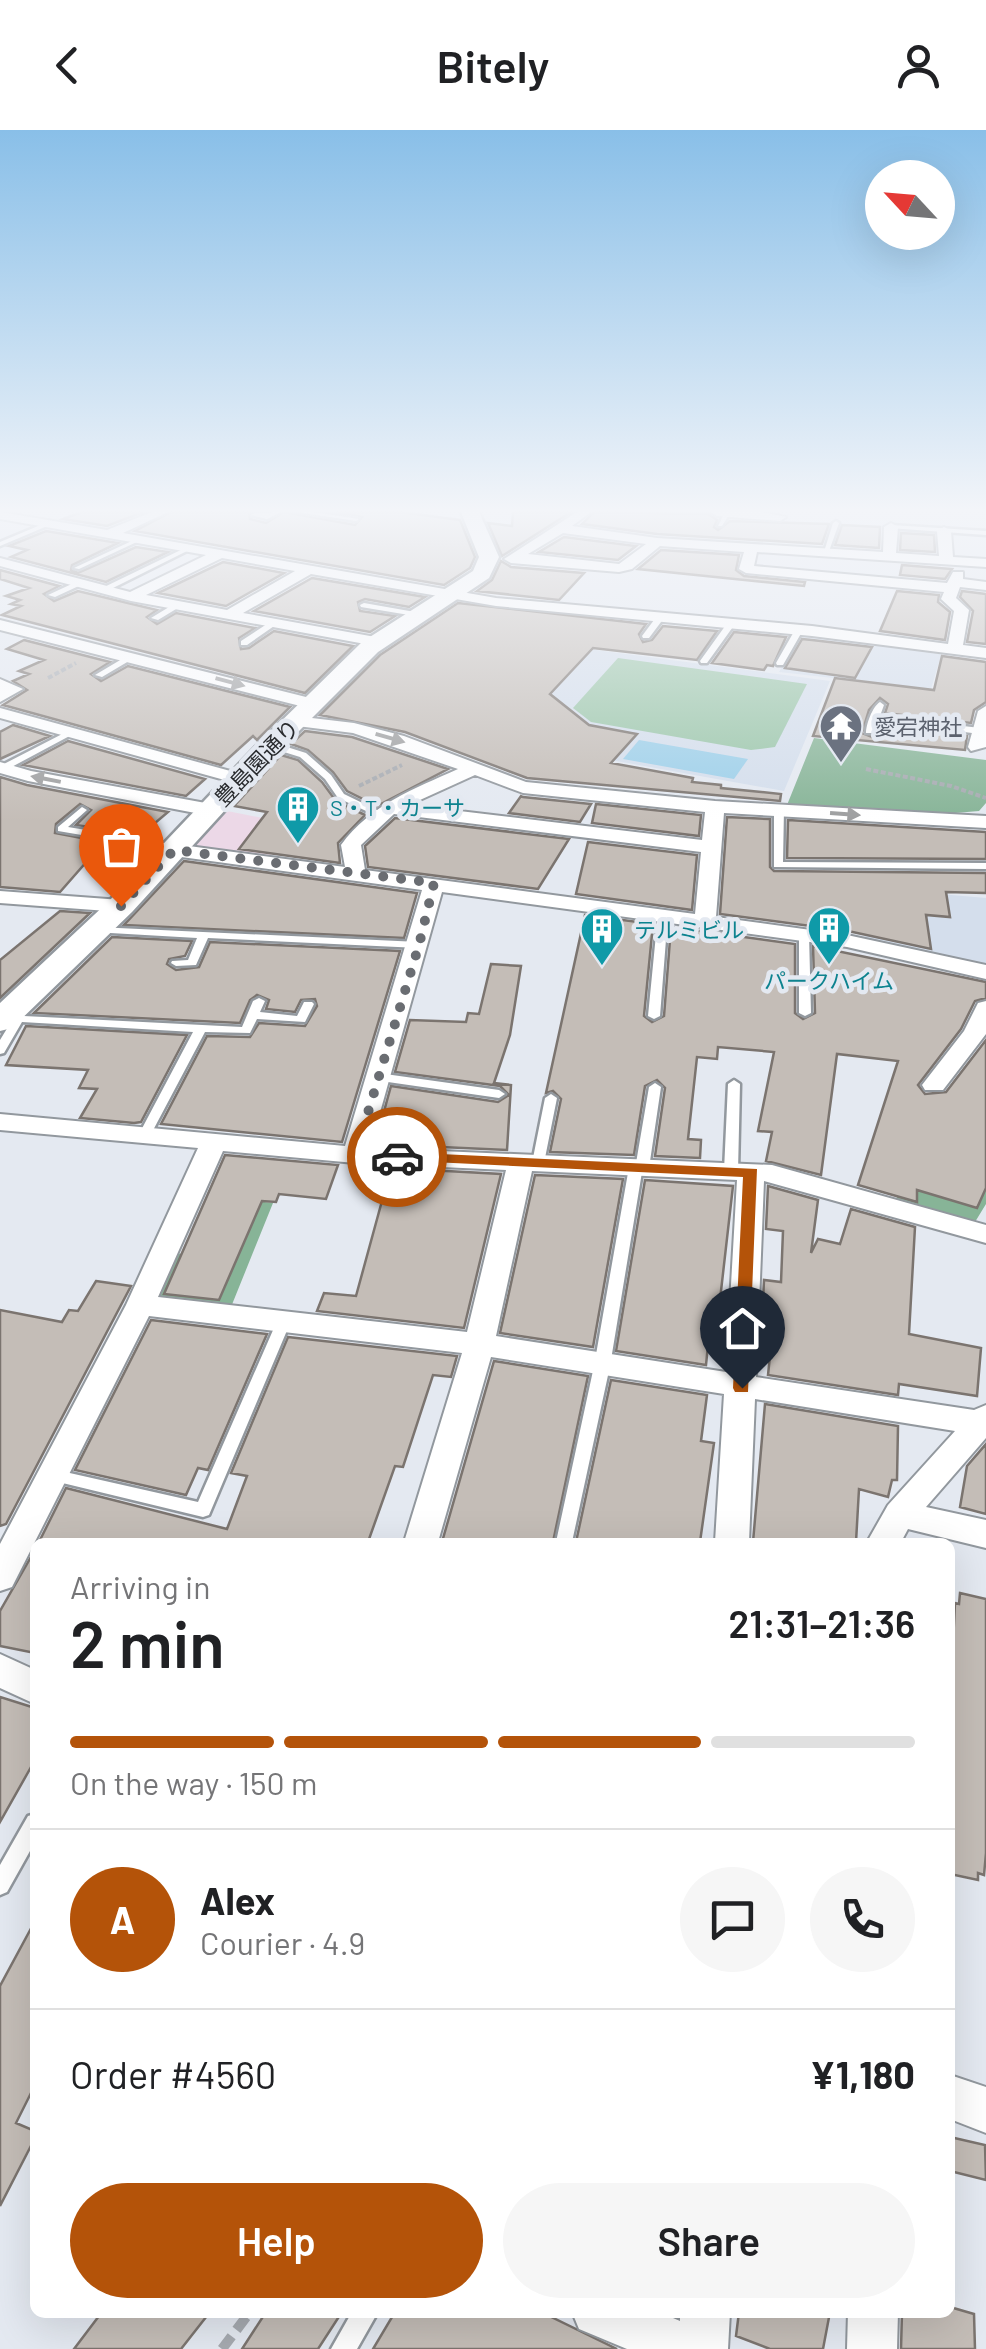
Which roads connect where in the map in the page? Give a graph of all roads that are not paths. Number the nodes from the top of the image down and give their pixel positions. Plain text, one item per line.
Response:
1 (159, 616) edge
2 (227, 616) edge
3 (413, 616) edge
4 (628, 616) edge
5 (961, 616) edge
6 (155, 618) dead end
7 (660, 618) junction
8 (273, 624) junction
9 (731, 624) junction
10 (0, 625) edge
11 (799, 630) junction
12 (646, 636) dead end
13 (376, 641) junction
14 (244, 643) dead end
15 (955, 649) junction
16 (986, 652) edge
17 (130, 658) junction
18 (704, 661) dead end
19 (780, 662) dead end
20 (99, 675) dead end
21 (0, 684) edge
22 (0, 697) edge
23 (880, 705) dead end
24 (303, 712) junction
25 (4, 716) edge
26 (874, 718) junction
27 (983, 727) edge
28 (870, 731) dead end
29 (72, 732) junction
30 (271, 745) junction
31 (1, 768) edge
32 (473, 769) junction
33 (578, 770) dead end
34 (239, 779) junction
35 (559, 792) junction
36 (715, 807) junction
37 (779, 809) junction
38 (82, 810) dead end
39 (210, 810) junction
40 (386, 811) junction
41 (986, 822) edge
42 (712, 848) junction
43 (175, 849) junction
44 (986, 866) edge
45 (356, 872) junction
46 (434, 883) junction
47 (0, 897) edge
48 (121, 906) junction
49 (663, 914) junction
50 (706, 920) junction
51 (98, 930) junction
52 (804, 934) junction
53 (204, 935) junction
54 (419, 945) junction
55 (176, 962) dead end
56 (986, 972) edge
57 (258, 1001) dead end
58 (308, 1004) dead end
59 (804, 1013) dead end
60 (985, 1014) edge
61 (253, 1015) junction
62 (654, 1016) dead end
63 (7, 1019) edge
64 (200, 1028) junction
65 (0, 1050) edge
66 (378, 1078) junction
67 (734, 1084) dead end
68 (934, 1085) dead end
69 (655, 1087) dead end
70 (498, 1094) dead end
71 (552, 1098) dead end
72 (0, 1122) edge
73 (144, 1136) junction
74 (214, 1142) junction
75 (355, 1155) junction
76 (529, 1162) junction
77 (639, 1167) junction
78 (741, 1172) junction
79 (986, 1234) edge
80 (140, 1305) junction
81 (284, 1321) junction
82 (479, 1346) junction
83 (602, 1366) junction
84 (742, 1388) junction
85 (983, 1420) edge
86 (51, 1475) junction
87 (892, 1528) edge
88 (986, 1534) edge
89 (10, 1536) edge
90 (422, 1538) edge
91 (565, 1538) edge
92 (732, 1538) edge
93 (0, 1576) edge
94 (0, 1670) edge
95 (30, 1685) edge
96 (30, 1832) edge
97 (0, 1885) edge
98 (955, 2098) edge
99 (986, 2110) edge
100 (362, 2318) edge
101 (611, 2318) edge
102 (705, 2318) edge
103 (873, 2318) edge
104 (343, 2349) edge
105 (688, 2349) edge
106 (703, 2349) edge
107 (872, 2349) edge

1 - 6 lane
2 - 8 street
3 - 13 street, 豊島園通り
4 - 7 street
5 - 15 street
7 - 9 street
7 - 12 lane
8 - 13 street
8 - 14 lane
9 - 11 street
9 - 18 lane
10 - 17 street
11 - 15 street
11 - 19 lane
13 - 24 street, 豊島園通り
15 - 16 street
17 - 20 lane
17 -> 24 street
21 - 22 street
23 - 26 lane
24 - 30 street, 豊島園通り
24 -> 32 street
25 - 29 street
26 - 27 lane
26 - 28 lane
29 - 31 lane
29 - 34 street
30 - 34 street, 豊島園通り
30 - 40 lane
39 -> 31 street
32 - 35 street
32 - 40 street
33 - 35 street
34 - 39 street, 豊島園通り
35 - 36 street
36 - 37 street
36 - 42 street
37 -> 41 street
37 - 44 lane
38 - 43 lane
39 - 43 street, 豊島園通り
40 - 42 street
40 - 45 street
42 - 50 street
43 - 45 street
43 - 48 street, 豊島園通り
45 - 46 street
46 - 49 street
46 - 54 street
47 - 48 street
48 - 51 street, 豊島園通り
49 - 50 street
49 - 62 lane
50 - 52 street
51 - 53 lane
51 - 63 street, 豊島園通り
52 - 56 street
52 - 59 lane
53 - 54 lane
53 - 55 lane
54 - 66 street
57 - 61 lane
58 - 61 lane
60 - 68 street
61 - 64 lane
63 - 64 lane
63 - 65 lane
64 - 73 lane
66 - 70 lane
66 - 75 street
67 - 78 lane
69 - 77 lane
71 - 76 lane
72 - 73 street
73 - 74 street
74 - 75 street
74 - 80 street
75 - 76 street
76 - 77 street
76 - 82 street
77 - 78 street
77 - 83 lane
78 - 79 street
78 - 84 street
80 - 81 street
80 - 86 street
81 - 82 street
81 - 86 lane
82 - 83 street
82 - 90 street
83 - 84 street
83 - 91 lane
84 - 85 street
84 - 92 street
85 - 87 street
86 - 89 street
87 - 88 street
89 - 93 street
94 - 95 street
96 - 97 lane
98 - 99 street
100 - 104 lane
101 - 105 street
102 - 106 street
103 - 107 street

